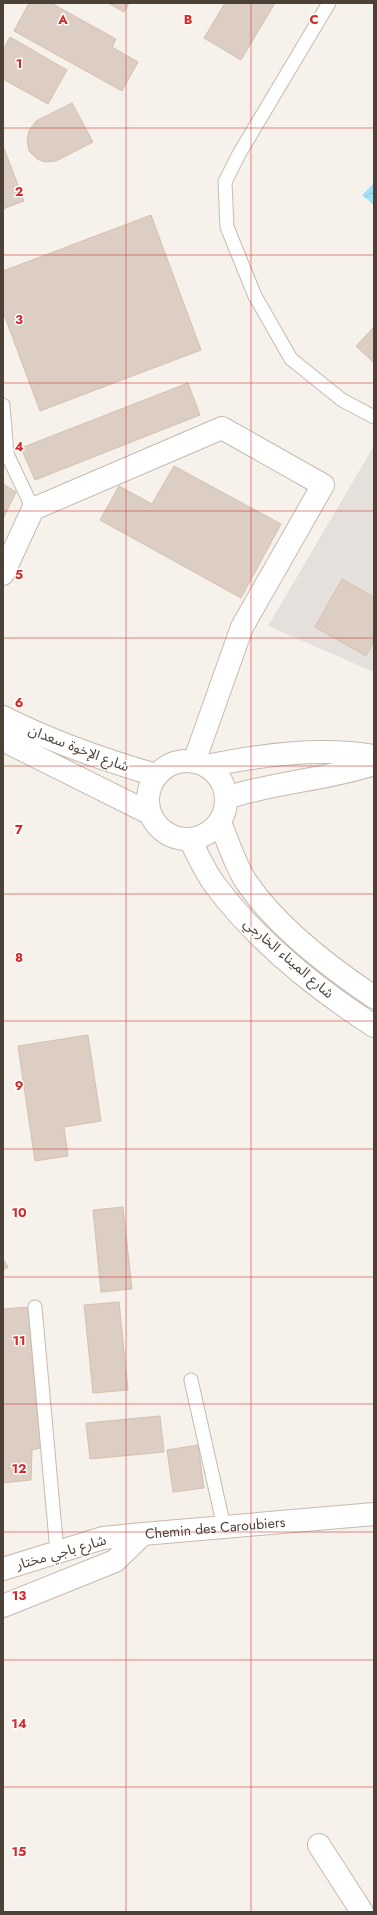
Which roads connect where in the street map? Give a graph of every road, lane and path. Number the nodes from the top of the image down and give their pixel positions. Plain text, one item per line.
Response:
1 (329, 3) edge
2 (3, 405) edge
3 (374, 417) edge
4 (33, 509) junction
5 (3, 574) edge
6 (3, 717) edge
7 (3, 740) edge
8 (268, 755) junction
9 (374, 756) edge
10 (200, 764) junction
11 (374, 764) edge
12 (156, 775) junction
13 (275, 784) junction
14 (226, 798) junction
15 (149, 813) junction
16 (220, 822) junction
17 (190, 840) junction
18 (374, 998) edge
19 (374, 1026) edge
20 (35, 1307) dead end
21 (191, 1380) dead end
22 (374, 1514) edge
23 (224, 1527) junction
24 (143, 1534) junction
25 (57, 1552) junction
26 (3, 1569) edge
27 (3, 1606) edge
28 (319, 1845) dead end
29 (362, 1912) edge

1 - 3 lane
2 - 4 lane
4 - 5 street
4 - 10 street
6 - 12 street, شارع الإخوة سعدان
7 - 15 street, شارع الإخوة سعدان
8 - 9 street
8 - 10 street
8 - 13 street
10 - 12 street
10 - 14 street
11 - 13 street
12 - 15 street
13 - 14 street
14 - 16 street
15 - 17 street
16 - 17 street
16 - 18 street, شارع الميناء الخارجي
17 - 19 street, شارع الميناء الخارجي
20 - 25 lane
21 - 23 lane
22 - 23 street, Chemin des Caroubiers
23 - 24 street, Chemin des Caroubiers
24 - 25 street, شارع باجي مختار
24 - 27 street, Chemin des Caroubiers
25 - 26 street, شارع باجي مختار
28 - 29 street

